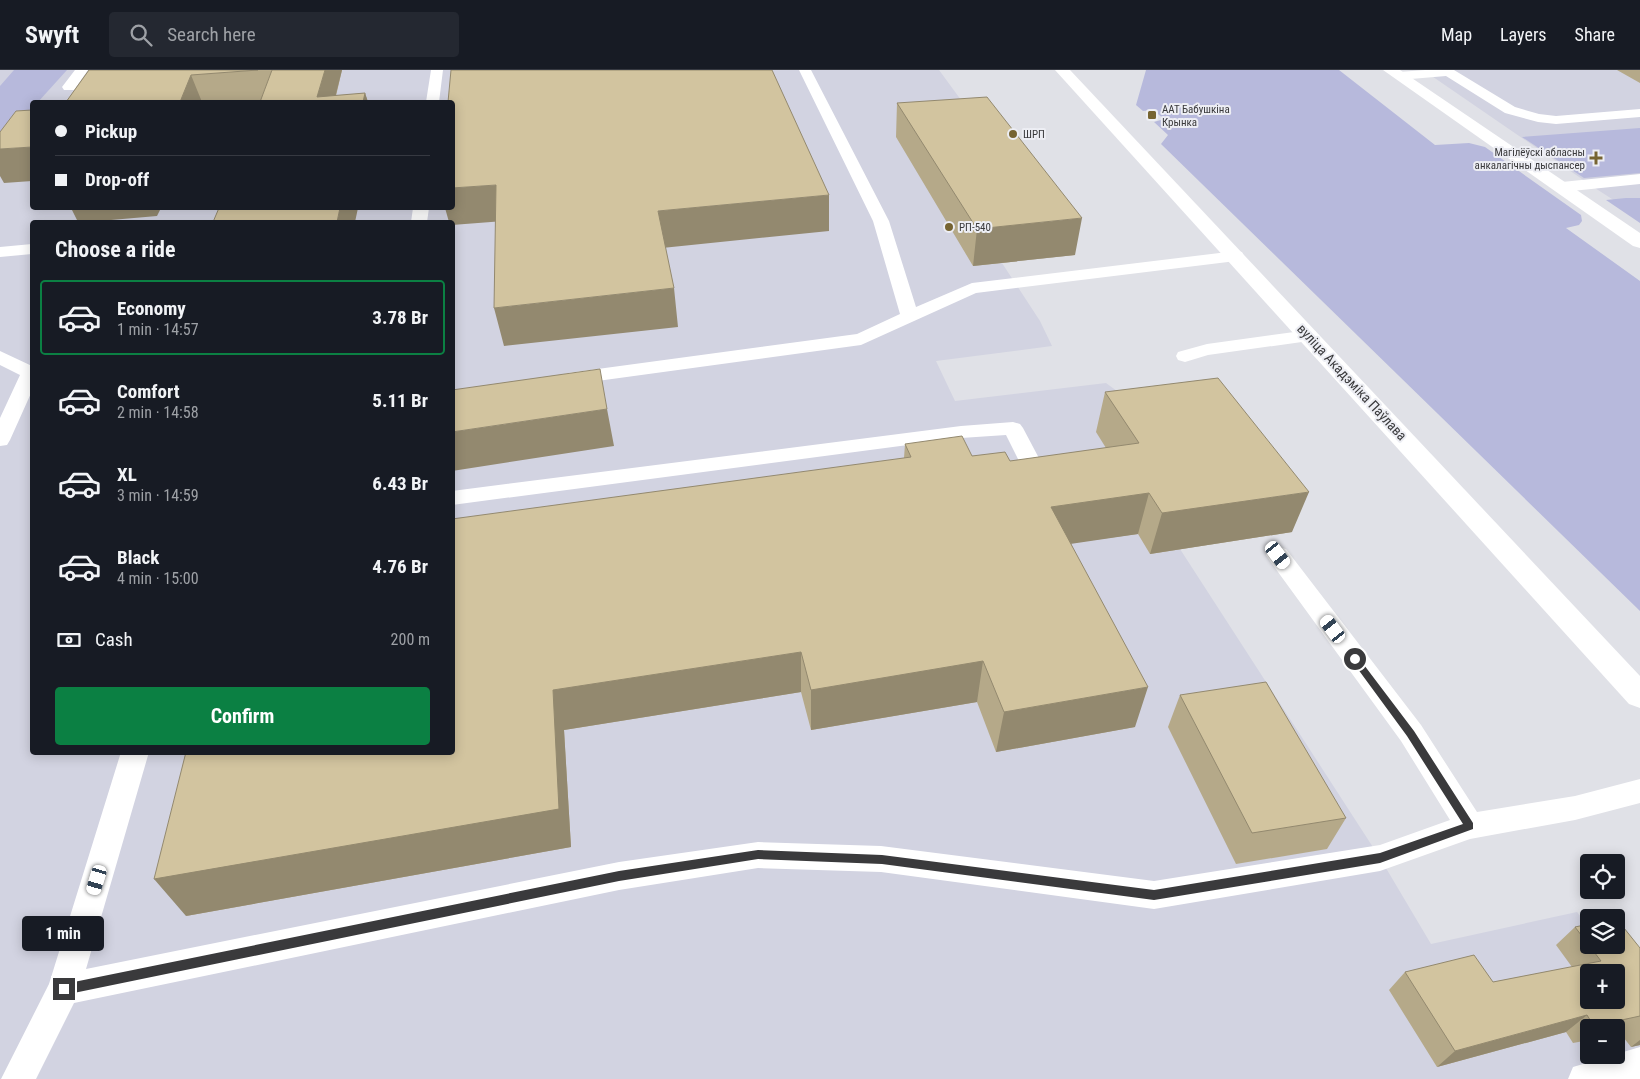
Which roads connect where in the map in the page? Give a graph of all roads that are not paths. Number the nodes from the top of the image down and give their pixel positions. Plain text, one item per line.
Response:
1 (82, 70) edge
2 (437, 70) edge
3 (805, 70) edge
4 (1062, 70) edge
5 (1474, 70) edge
6 (1448, 72) junction
7 (1394, 73) edge
8 (68, 87) dead end
9 (433, 100) edge
10 (1640, 113) edge
11 (1640, 179) edge
12 (1562, 187) junction
13 (1640, 242) edge
14 (30, 249) edge
15 (0, 252) edge
16 (1236, 256) junction
17 (910, 316) junction
18 (1309, 336) junction
19 (1185, 356) dead end
20 (0, 357) edge
21 (30, 372) edge
22 (30, 375) edge
23 (555, 381) edge
24 (0, 440) edge
25 (1030, 462) edge
26 (455, 498) edge
27 (1278, 555) dead end
28 (1640, 696) edge
29 (134, 755) edge
30 (1640, 791) edge
31 (1470, 826) junction
32 (64, 989) junction
33 (1640, 1064) edge
34 (18, 1079) edge
35 (1585, 1079) edge

1 - 8 lane
2 - 9 lane
3 - 17 lane
4 - 16 main road, вуліца Акадэміка Паўлава
5 - 6 lane
6 - 7 lane
6 - 10 lane
7 - 12 main road
11 - 12 lane
12 - 13 main road
14 - 15 lane
16 - 17 lane
16 - 18 main road, вуліца Акадэміка Паўлава
17 - 23 lane
18 - 19 lane
18 - 28 main road, вуліца Акадэміка Паўлава
20 - 21 lane
22 - 24 lane
25 - 26 lane
27 - 31 lane
29 - 32 lane
30 - 31 lane
31 - 32 lane
32 - 34 lane
33 - 35 lane

